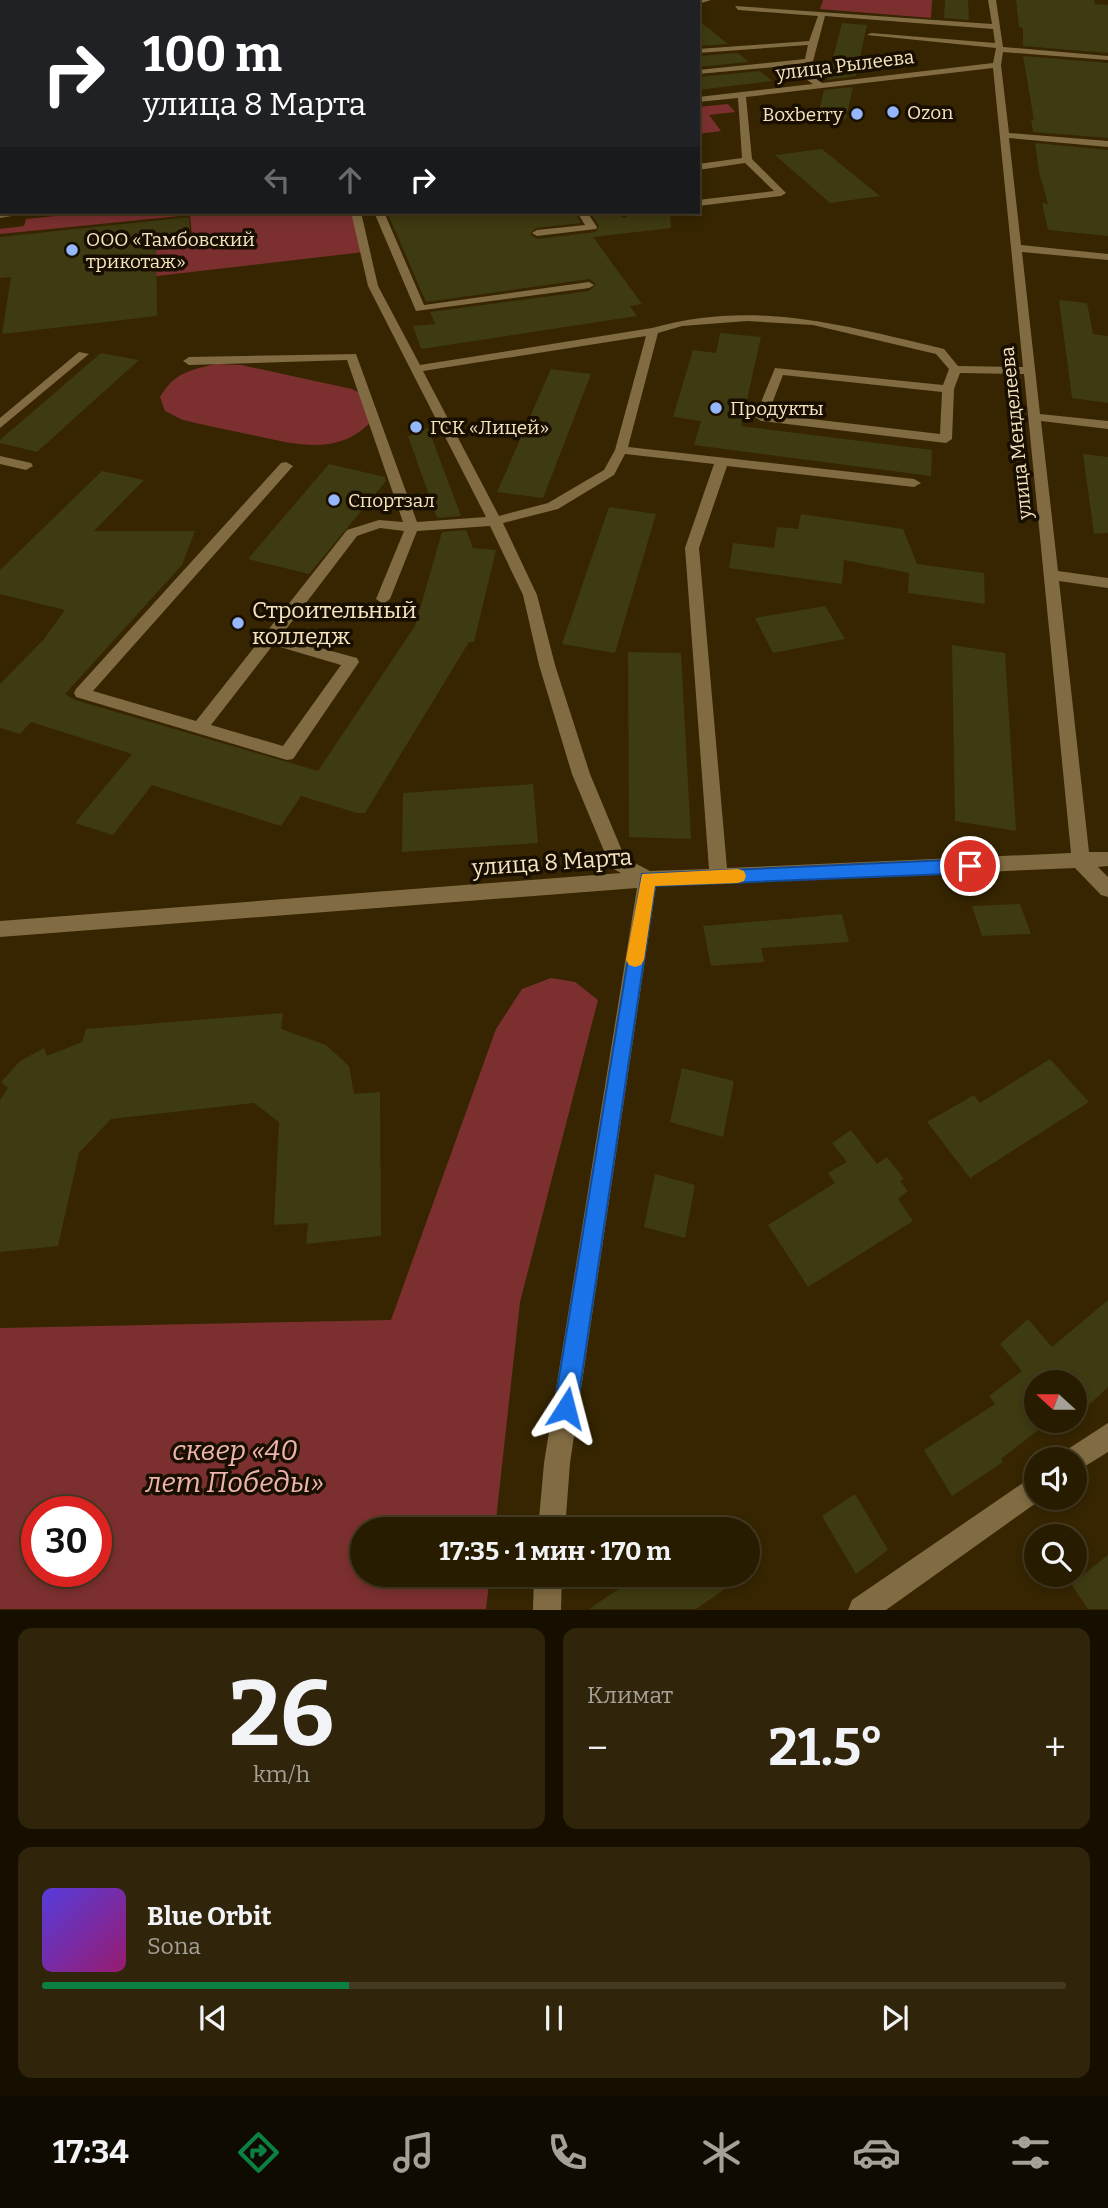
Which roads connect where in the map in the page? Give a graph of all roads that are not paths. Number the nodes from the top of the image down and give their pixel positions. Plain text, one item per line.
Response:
1 (992, 0) edge
2 (738, 8) dead end
3 (822, 14) junction
4 (997, 27) junction
5 (871, 35) dead end
6 (812, 43) junction
7 (999, 48) junction
8 (700, 51) edge
9 (1108, 58) edge
10 (789, 63) junction
11 (997, 65) junction
12 (700, 72) edge
13 (821, 86) junction
14 (742, 95) junction
15 (700, 100) edge
16 (1004, 135) junction
17 (1108, 144) edge
18 (747, 160) junction
19 (700, 167) edge
20 (700, 203) edge
21 (356, 214) edge
22 (380, 214) edge
23 (583, 214) edge
24 (537, 233) dead end
25 (1016, 248) junction
26 (1108, 257) edge
27 (589, 285) dead end
28 (653, 331) junction
29 (83, 354) dead end
30 (189, 361) dead end
31 (415, 369) junction
32 (955, 369) junction
33 (1029, 371) junction
34 (948, 389) junction
35 (1034, 417) junction
36 (0, 424) edge
37 (1108, 425) edge
38 (621, 450) junction
39 (0, 460) edge
40 (722, 461) junction
41 (26, 466) dead end
42 (286, 466) dead end
43 (914, 483) dead end
44 (495, 521) junction
45 (412, 527) junction
46 (1051, 575) junction
47 (1108, 583) edge
48 (383, 599) dead end
49 (269, 639) junction
50 (200, 728) junction
51 (1108, 859) edge
52 (1081, 862) junction
53 (719, 876) junction
54 (648, 879) junction
55 (1108, 889) edge
56 (0, 929) edge
57 (1108, 1436) edge
58 (1087, 1451) edge
59 (1024, 1495) edge
60 (552, 1517) edge
61 (548, 1587) edge
62 (547, 1609) edge
63 (862, 1609) edge

1 - 4 street, улица Менделеева
2 - 3 street
3 - 4 street
3 - 6 street
4 - 7 street, улица Менделеева
5 - 7 street
6 - 8 street
6 - 10 street
7 - 9 street
7 - 11 street, улица Менделеева
10 - 12 street
10 - 13 street
11 - 13 street, улица Рылеева
11 - 16 street, улица Менделеева
13 - 14 street, улица Рылеева
14 - 15 street, улица Рылеева
14 - 18 street
16 - 17 street
16 - 25 street, улица Менделеева
18 - 19 street
18 - 20 street
21 - 31 street
22 - 27 street
23 - 24 street
25 - 26 street
25 - 33 street, улица Менделеева
28 - 31 street
28 - 32 street
28 - 38 street
29 - 36 street
30 - 45 street
31 - 44 street
32 - 33 street
32 - 34 street
33 - 35 street, улица Менделеева
34 - 34 street
35 - 37 street
35 - 46 street, улица Менделеева
38 - 40 street
38 - 44 street
39 - 41 street
40 - 43 street
40 - 53 street
42 - 50 street
44 - 45 street
44 - 54 street
45 - 48 street
45 - 49 street
46 - 47 street
46 - 52 street, улица Менделеева
49 - 50 street
49 - 50 street
51 - 52 street, улица 8 Марта
52 - 53 street, улица 8 Марта
52 - 55 street
53 - 54 street, улица 8 Марта
54 - 56 street, улица 8 Марта
54 - 60 street
57 - 58 street
59 - 63 street
61 - 62 street

